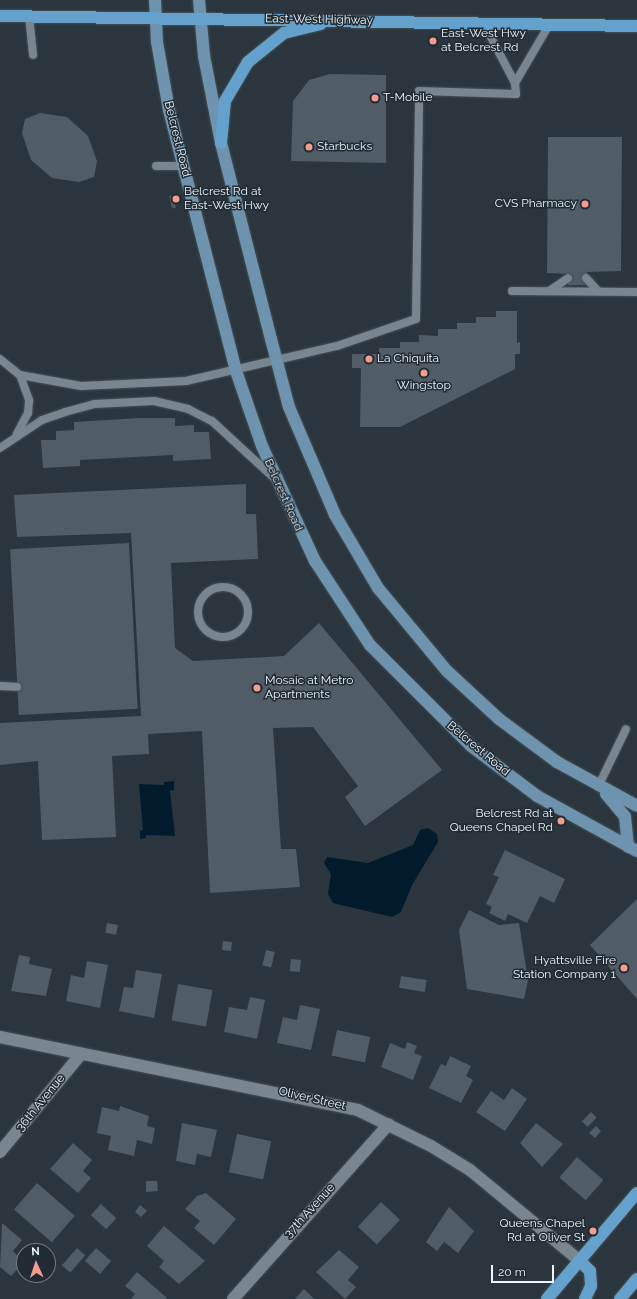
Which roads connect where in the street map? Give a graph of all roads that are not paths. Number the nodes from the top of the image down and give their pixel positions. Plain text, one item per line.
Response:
1 (155, 0) edge
2 (199, 0) edge
3 (0, 16) edge
4 (29, 16) junction
5 (156, 17) junction
6 (200, 18) junction
7 (336, 20) junction
8 (484, 24) junction
9 (549, 25) junction
10 (637, 26) edge
11 (33, 55) dead end
12 (515, 84) junction
13 (222, 142) junction
14 (156, 166) dead end
15 (184, 166) junction
16 (568, 278) dead end
17 (586, 278) dead end
18 (512, 291) dead end
19 (550, 291) junction
20 (598, 291) junction
21 (637, 292) edge
22 (0, 359) edge
23 (277, 361) junction
24 (236, 371) junction
25 (20, 375) junction
26 (13, 439) junction
27 (2, 447) edge
28 (0, 456) edge
29 (277, 481) junction
30 (223, 586) joint
31 (0, 686) edge
32 (17, 687) dead end
33 (626, 729) dead end
34 (598, 787) junction
35 (637, 806) edge
36 (633, 849) edge
37 (0, 1037) edge
38 (81, 1054) junction
39 (389, 1124) junction
40 (0, 1152) edge
41 (637, 1193) edge
42 (580, 1261) junction
43 (637, 1279) edge
44 (232, 1299) edge
45 (547, 1299) edge
46 (585, 1299) edge
47 (620, 1299) edge

1 - 5 main road, Belcrest Road
2 - 6 main road
3 - 4 main road, East-West Highway
4 - 5 main road, East-West Highway
4 - 11 lane
5 - 6 main road, East-West Highway
5 - 15 main road, Belcrest Road
6 - 7 main road, East-West Highway
6 - 13 main road
7 - 8 main road, East-West Highway
7 - 13 main road
8 - 9 main road, East-West Highway
8 - 12 lane
9 - 10 main road, East-West Highway
9 - 12 lane
12 - 23 lane
13 - 23 main road
14 - 15 lane
15 - 24 main road, Belcrest Road
16 - 19 lane
17 - 20 lane
18 - 19 lane
19 - 20 lane
20 - 21 lane
22 - 25 lane
23 - 24 lane
23 - 34 main road
24 - 25 lane
24 - 29 main road, Belcrest Road
25 - 26 lane
26 - 27 lane
26 - 29 lane
27 - 28 lane
29 - 36 main road, Belcrest Road
30 - 30 lane
31 - 32 lane
33 - 34 lane
34 - 35 main road
34 - 36 main road
37 - 38 street, Oliver Street
38 - 39 street, Oliver Street
38 - 40 street, 36th Avenue
39 - 42 street, Oliver Street
39 - 44 street, 37th Avenue
41 - 42 main road
42 - 45 main road
42 - 46 main road
43 - 47 main road

